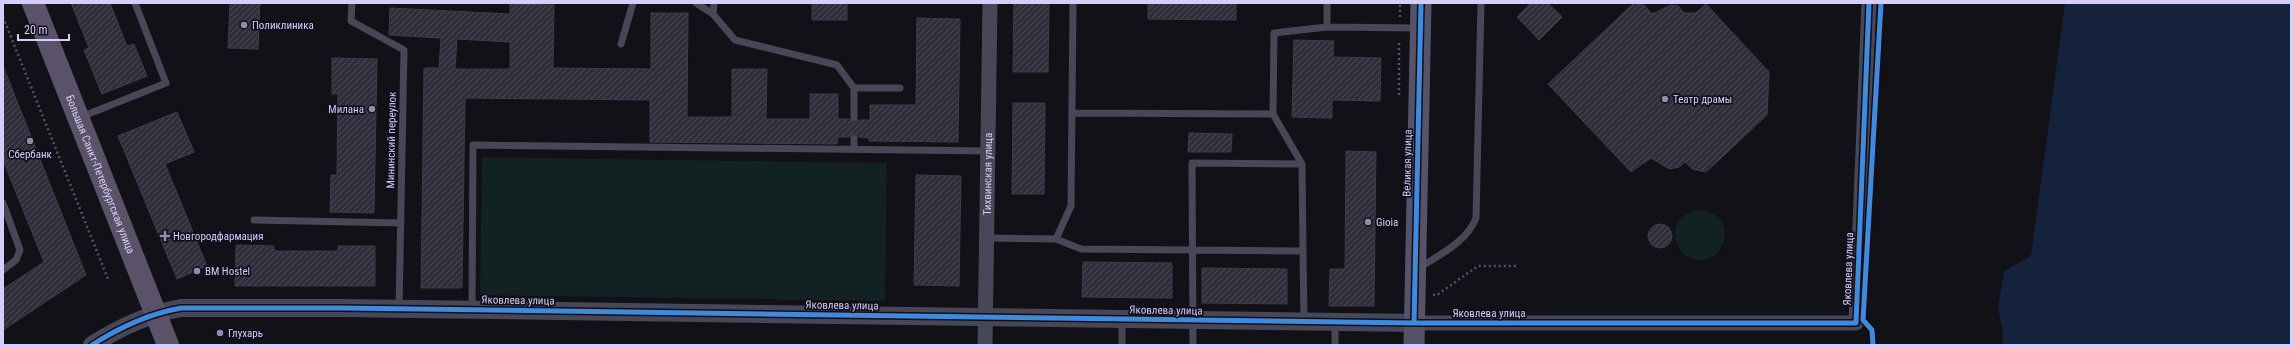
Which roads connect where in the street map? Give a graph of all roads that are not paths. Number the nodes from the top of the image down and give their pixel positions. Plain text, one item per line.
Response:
1 (33, 3) edge
2 (135, 3) edge
3 (352, 3) edge
4 (633, 3) edge
5 (696, 3) edge
6 (714, 3) edge
7 (990, 3) edge
8 (1073, 3) edge
9 (1327, 3) edge
10 (1421, 3) edge
11 (1481, 3) edge
12 (1869, 3) edge
13 (713, 14) junction
14 (1327, 27) junction
15 (1421, 28) junction
16 (621, 44) dead end
17 (854, 88) junction
18 (900, 88) dead end
19 (1072, 113) junction
20 (1273, 114) junction
21 (79, 118) junction
22 (854, 118) dead end
23 (854, 138) dead end
24 (854, 149) junction
25 (989, 151) junction
26 (1302, 164) junction
27 (3, 203) edge
28 (254, 220) dead end
29 (401, 223) junction
30 (987, 238) junction
31 (1056, 239) junction
32 (1192, 251) junction
33 (1302, 251) junction
34 (3, 270) edge
35 (1415, 270) junction
36 (399, 309) junction
37 (472, 310) junction
38 (155, 313) junction
39 (986, 317) junction
40 (1122, 319) junction
41 (1193, 320) junction
42 (1304, 322) junction
43 (1335, 322) junction
44 (1414, 323) junction
45 (92, 345) edge
46 (168, 345) edge
47 (985, 345) edge
48 (1122, 345) edge
49 (1193, 345) edge
50 (1335, 345) edge
51 (1414, 345) edge

1 - 21 main road, Большая Санкт-Петербургская улица
2 - 21 lane
3 - 29 lane, Мининский переулок
4 - 16 lane
5 - 13 lane
6 - 13 lane
7 - 25 street, Тихвинская улица
8 - 19 lane
9 - 14 lane
10 - 15 main road, Великая улица
11 - 35 lane
12 - 44 street, Яковлева улица
13 - 17 lane
14 - 15 lane
14 - 20 lane
15 - 35 main road, Великая улица
17 - 18 lane
17 - 22 lane
19 - 20 lane
19 - 31 lane
20 - 26 lane
21 - 38 main road, Большая Санкт-Петербургская улица
23 - 24 lane
24 - 25 lane
24 - 37 lane
25 - 30 street, Тихвинская улица
26 - 32 lane
26 - 33 lane
27 - 34 lane
28 - 29 lane
29 - 36 lane, Мининский переулок
30 - 31 lane
30 - 39 street, Тихвинская улица
31 - 32 lane
32 - 33 lane
32 - 41 lane
33 - 42 lane
35 - 44 main road, Великая улица
36 - 37 street, Яковлева улица
36 - 38 street, Яковлева улица
37 - 39 street, Яковлева улица
38 - 45 street, Яковлева улица
38 - 46 main road, Большая Санкт-Петербургская улица
39 - 40 street, Яковлева улица
39 - 47 street, Тихвинская улица
40 - 41 street, Яковлева улица
40 - 48 lane
41 - 42 street, Яковлева улица
41 - 49 lane
42 - 43 street, Яковлева улица
43 - 44 street, Яковлева улица
43 - 50 lane
44 - 51 main road, Великая улица

